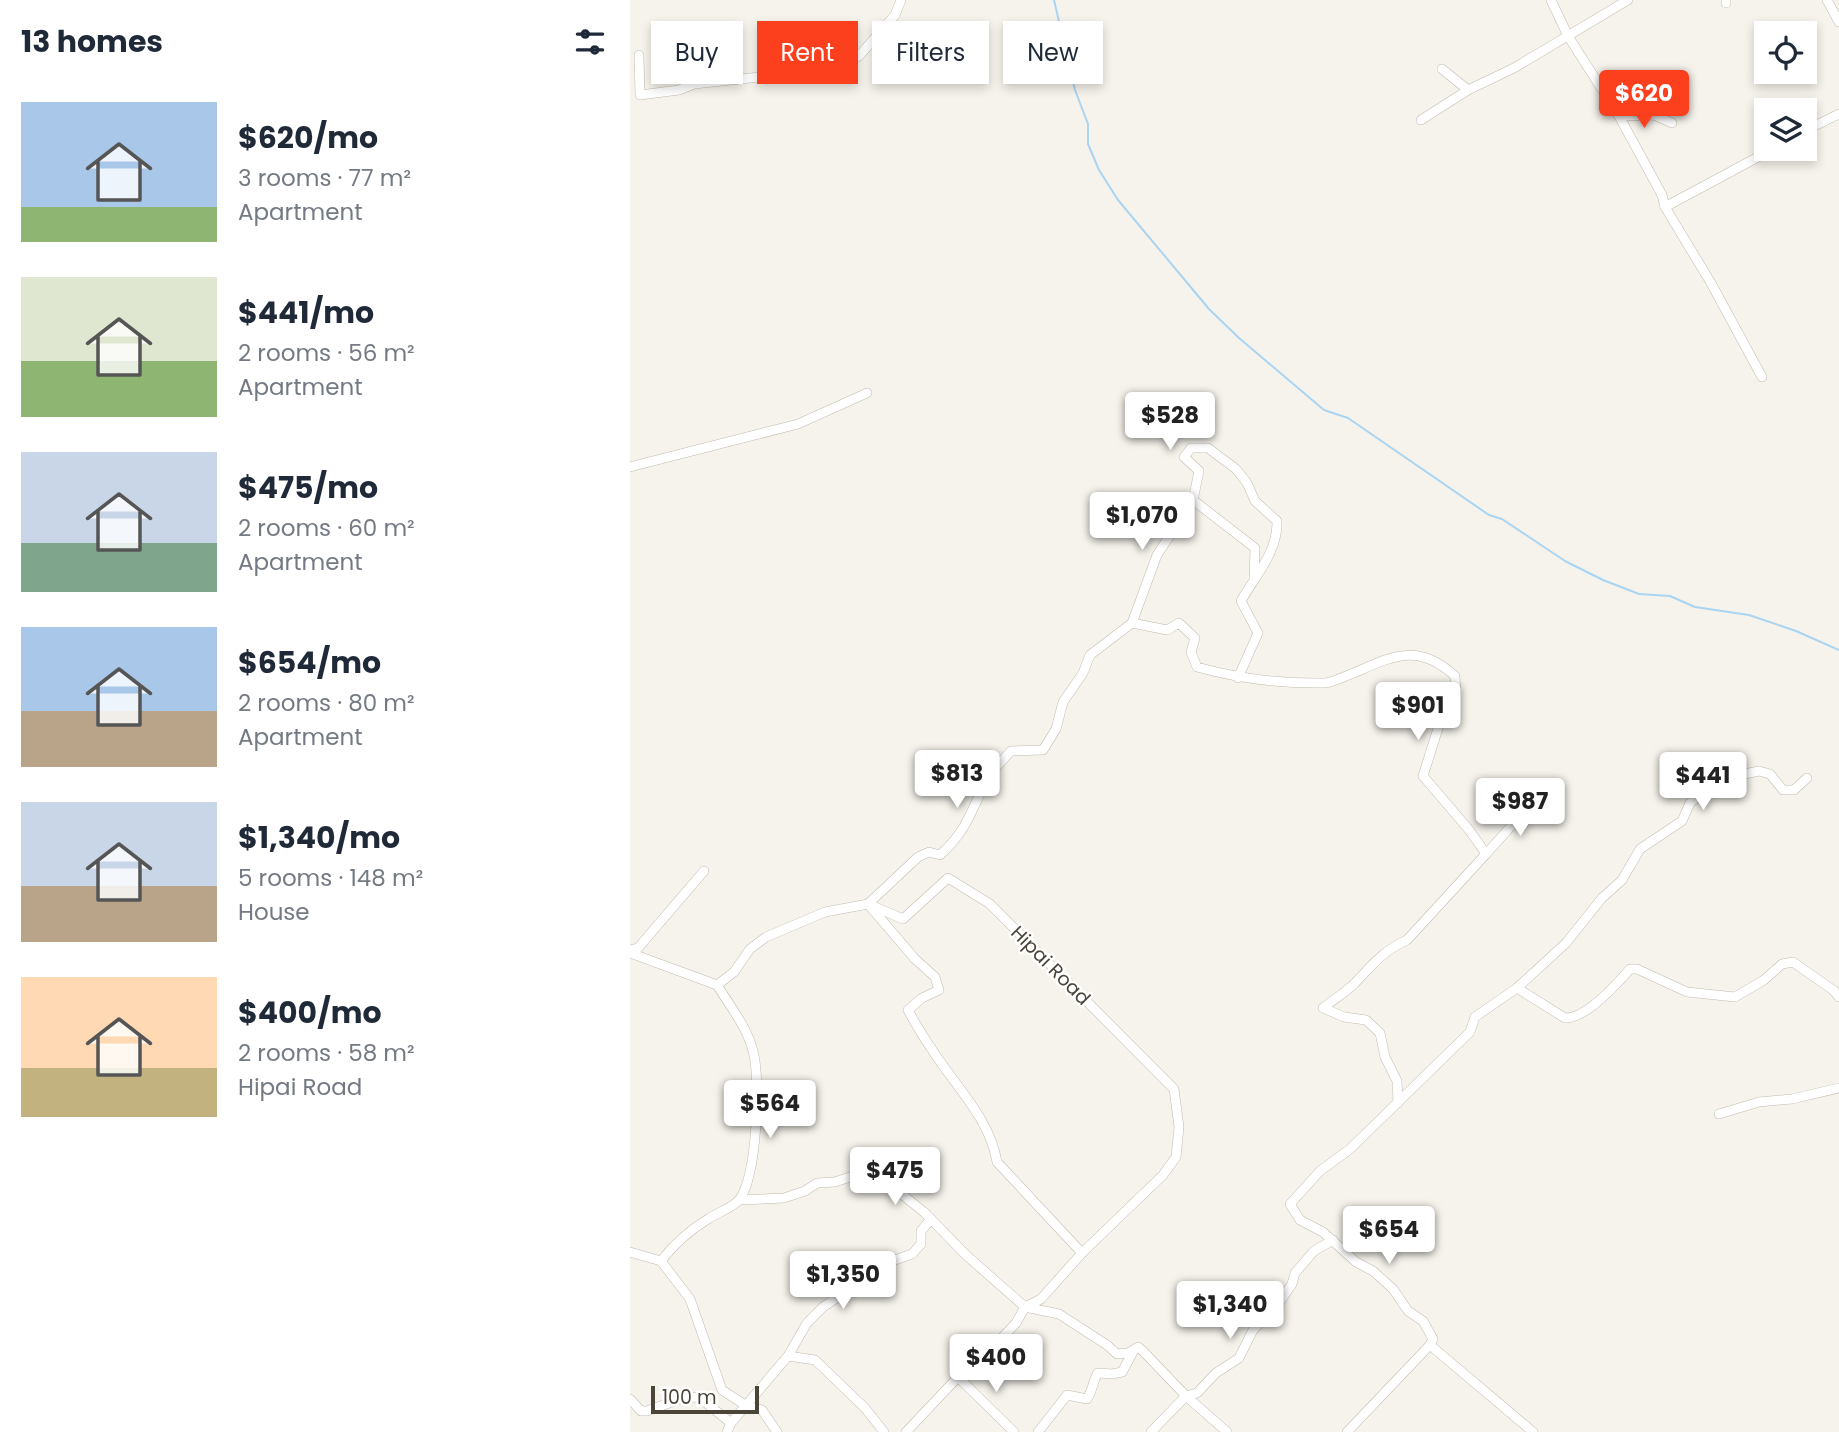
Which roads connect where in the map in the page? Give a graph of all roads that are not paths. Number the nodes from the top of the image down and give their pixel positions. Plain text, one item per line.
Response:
1 (901, 0) edge
2 (1551, 0) edge
3 (1628, 0) edge
4 (1827, 0) edge
5 (1839, 22) edge
6 (1568, 36) junction
7 (639, 55) dead end
8 (1442, 69) dead end
9 (1468, 90) junction
10 (1839, 114) edge
11 (1619, 116) junction
12 (1421, 120) dead end
13 (1672, 123) dead end
14 (1817, 125) edge
15 (1754, 159) edge
16 (1665, 206) junction
17 (1762, 377) dead end
18 (867, 393) dead end
19 (630, 467) edge
20 (1193, 500) junction
21 (1254, 579) junction
22 (1132, 623) junction
23 (1238, 678) junction
24 (1807, 778) dead end
25 (1532, 803) dead end
26 (1486, 854) junction
27 (704, 871) dead end
28 (868, 904) junction
29 (630, 951) edge
30 (718, 985) junction
31 (1517, 988) junction
32 (1839, 997) edge
33 (1839, 1088) edge
34 (1398, 1103) junction
35 (1719, 1114) dead end
36 (739, 1200) junction
37 (932, 1219) junction
38 (1333, 1240) junction
39 (630, 1252) edge
40 (1082, 1253) junction
41 (661, 1261) junction
42 (1025, 1307) junction
43 (1430, 1345) junction
44 (1134, 1350) junction
45 (788, 1356) junction
46 (958, 1377) junction
47 (1186, 1396) junction
48 (630, 1399) edge
49 (745, 1405) junction
50 (729, 1427) edge
51 (777, 1432) edge
52 (884, 1432) edge
53 (906, 1432) edge
54 (1014, 1432) edge
55 (1038, 1432) edge
56 (1151, 1432) edge
57 (1227, 1432) edge
58 (1347, 1432) edge
59 (1533, 1432) edge

1 - 7 street
2 - 6 street
3 - 6 street
4 - 5 street
6 - 9 street
6 - 11 street
8 - 9 street
9 - 12 street
10 - 14 street
11 - 13 street
11 - 16 street
15 - 16 street
16 - 17 street
18 - 19 street
20 - 21 street
20 - 21 street
20 - 22 street
21 - 23 street
22 - 23 street
22 - 28 street
23 - 26 street
24 - 31 street
25 - 26 street
26 - 34 street
27 - 29 street
28 - 30 street
28 - 40 street
28 - 40 street, Hipai Road
29 - 30 street
30 - 36 street
31 - 32 street
31 - 34 street
33 - 35 street
34 - 38 street
36 - 37 street
36 - 41 street
37 - 42 street
37 - 45 street
38 - 43 street
38 - 47 street
39 - 41 street
40 - 42 street, Hipai Road
41 - 49 street
42 - 44 street
42 - 46 street, Hipai Road
43 - 58 street
43 - 59 street
44 - 47 street
44 - 55 street
45 - 49 street
45 - 52 street
46 - 53 street, Hipai Road
46 - 54 street
47 - 56 street
47 - 57 street
48 - 50 street
49 - 50 street
49 - 51 street

